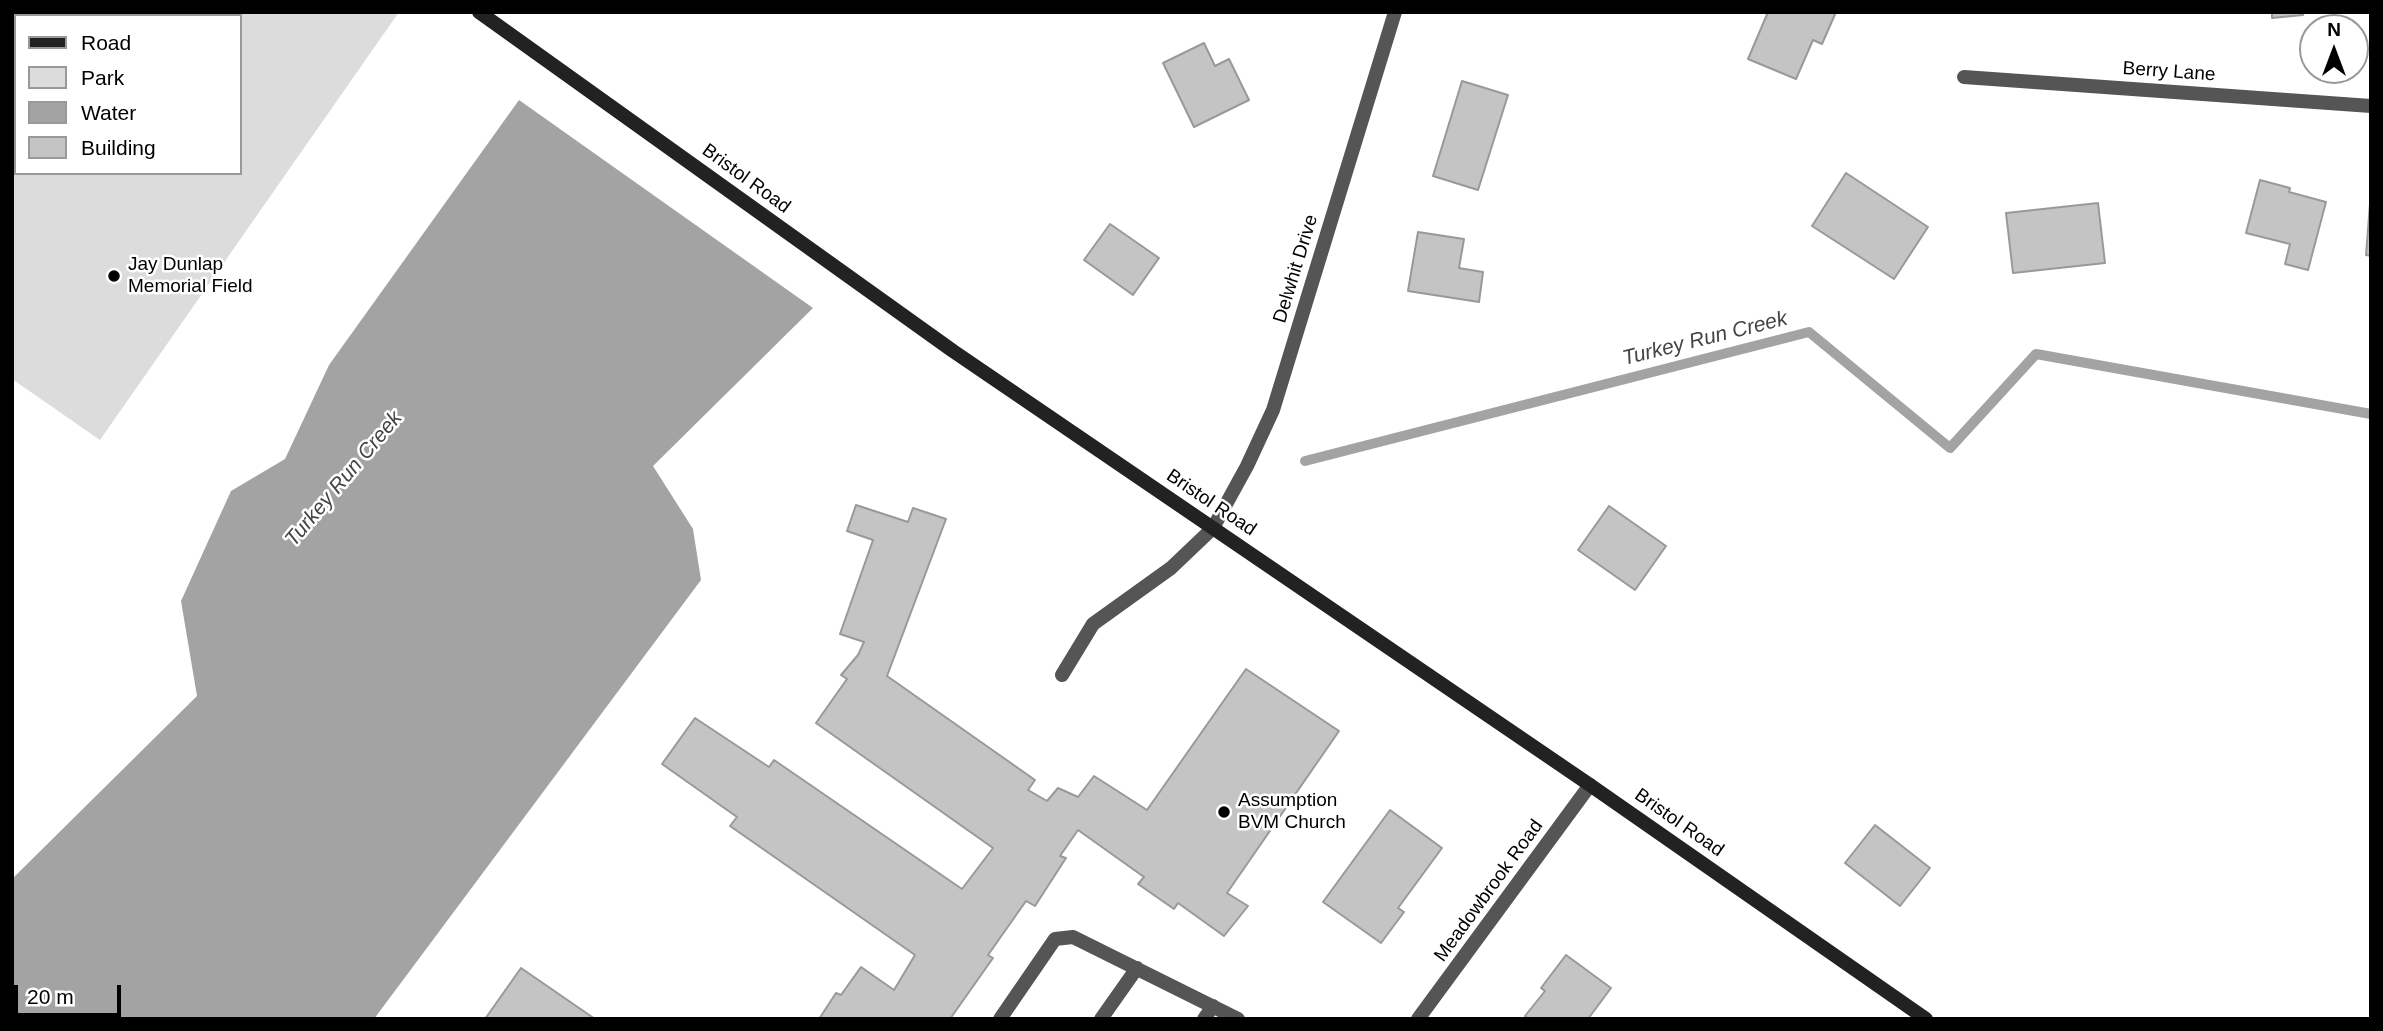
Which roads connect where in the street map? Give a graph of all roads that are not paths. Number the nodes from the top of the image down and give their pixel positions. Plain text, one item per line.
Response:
1 (479, 12) edge
2 (1395, 12) edge
3 (1964, 77) dead end
4 (2371, 106) edge
5 (1213, 528) junction
6 (1062, 675) dead end
7 (1590, 785) junction
8 (1136, 968) junction
9 (1213, 1006) junction
10 (1000, 1019) edge
11 (1101, 1019) edge
12 (1204, 1019) edge
13 (1238, 1019) edge
14 (1418, 1019) edge
15 (1926, 1019) edge

1 - 5 main road, Bristol Road
2 - 5 street, Delwhit Drive
3 - 4 street, Berry Lane
5 - 6 street, Delwhit Drive
5 - 7 main road, Bristol Road
7 - 14 street, Meadowbrook Road
7 - 15 main road, Bristol Road
8 - 9 street
8 - 10 street
8 - 11 street
9 - 12 street
9 - 13 street

